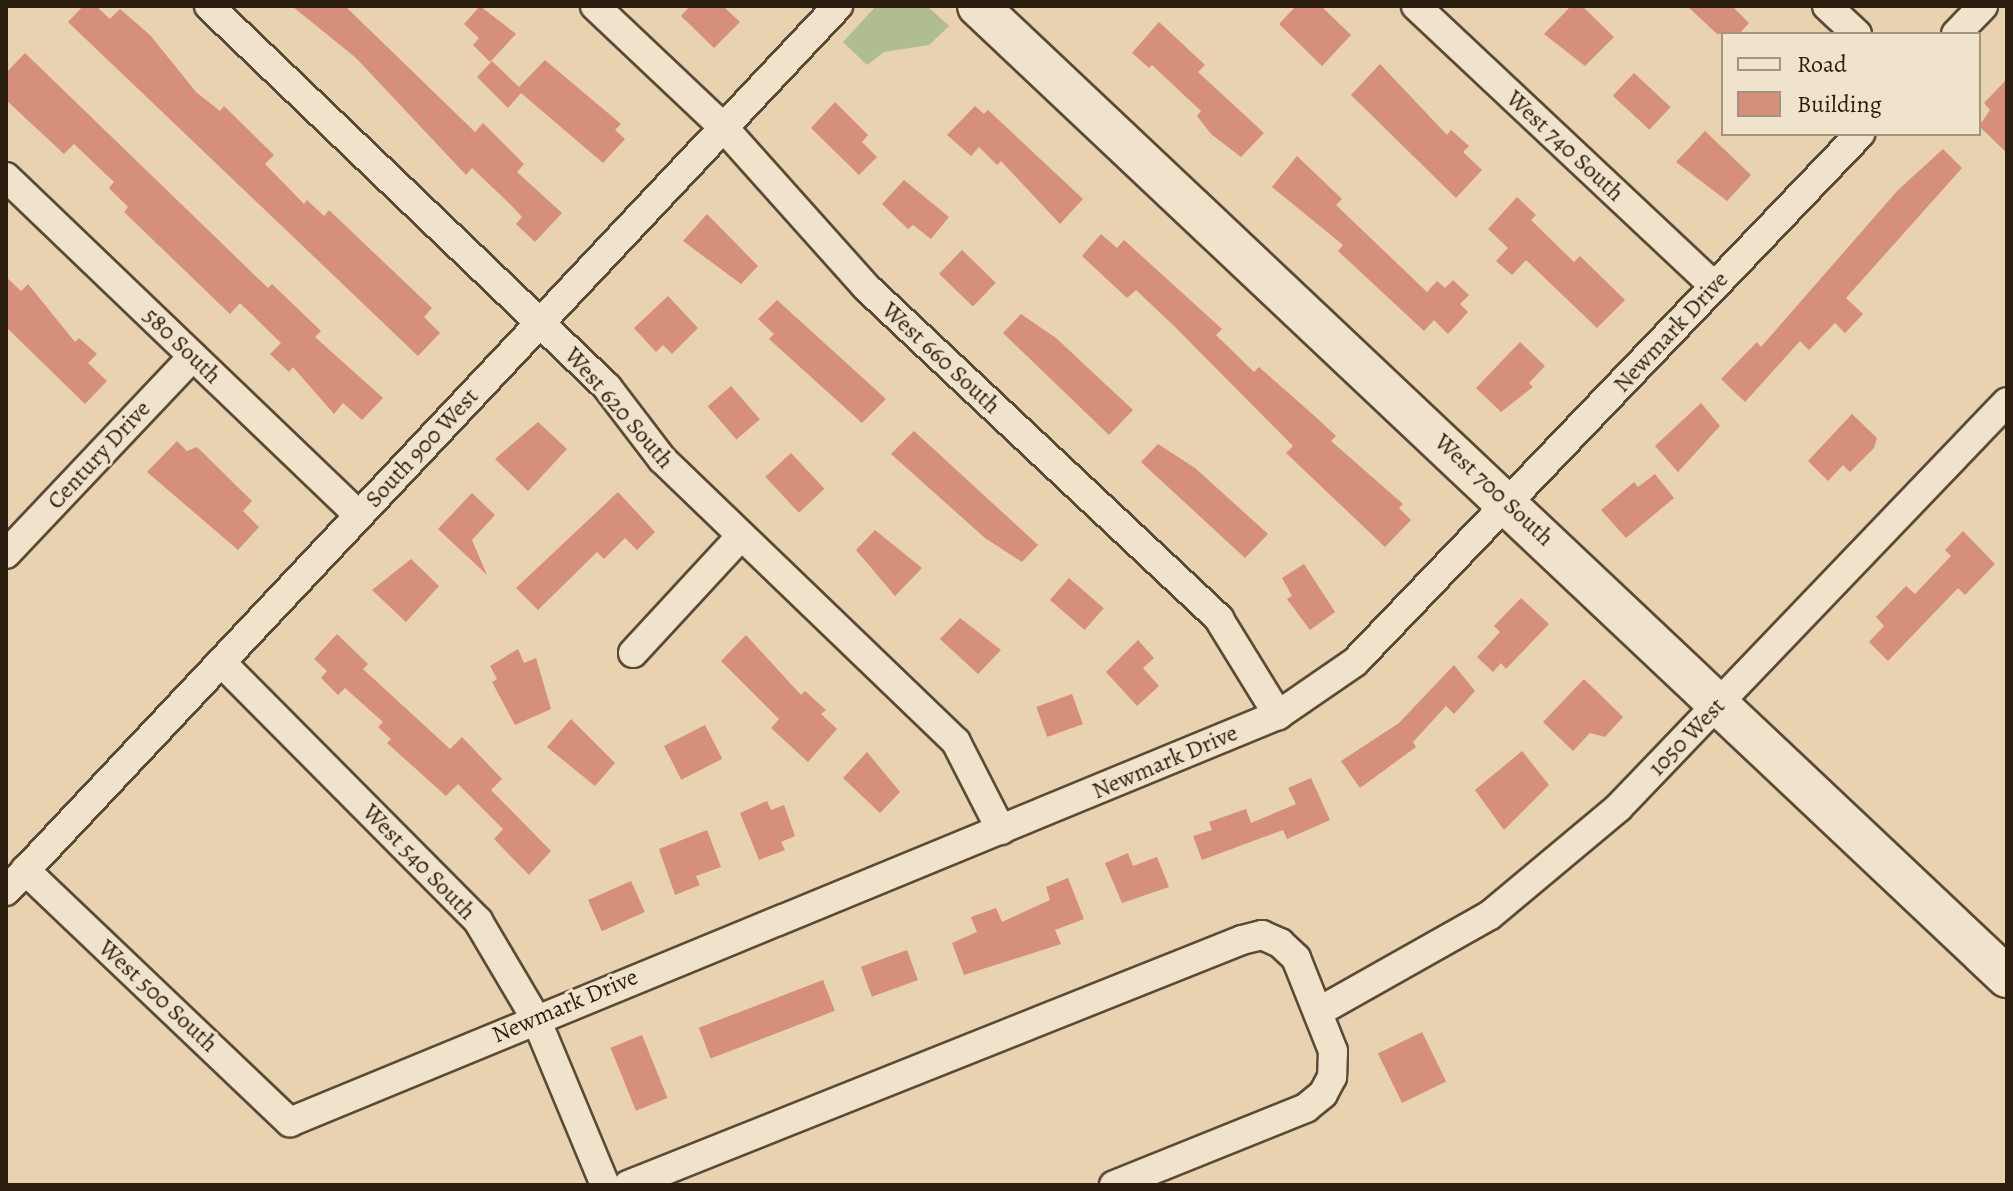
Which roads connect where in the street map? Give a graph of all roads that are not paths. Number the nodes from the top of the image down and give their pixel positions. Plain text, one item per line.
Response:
1 (209, 6) edge
2 (595, 6) edge
3 (838, 6) edge
4 (978, 6) edge
5 (1416, 6) edge
6 (1827, 6) edge
7 (1983, 6) edge
8 (1855, 32) edge
9 (1958, 32) edge
10 (724, 128) junction
11 (1858, 136) edge
12 (6, 177) edge
13 (1714, 286) junction
14 (541, 322) junction
15 (193, 356) junction
16 (2007, 402) edge
17 (1508, 504) junction
18 (359, 516) junction
19 (741, 536) junction
20 (6, 554) edge
21 (633, 653) dead end
22 (221, 662) junction
23 (1718, 704) junction
24 (1278, 715) junction
25 (1001, 830) junction
26 (16, 880) edge
27 (2007, 977) edge
28 (1318, 1012) junction
29 (536, 1019) junction
30 (290, 1122) joint
31 (605, 1185) edge
32 (628, 1185) edge
33 (1114, 1185) edge

1 - 14 street, West 620 South
2 - 10 street, West 660 South
3 - 10 street, South 900 West
4 - 17 street, West 700 South
5 - 13 street, West 740 South
6 - 8 street
7 - 9 street
10 - 14 street, South 900 West
10 - 24 street, West 660 South
11 - 13 street, Newmark Drive
12 - 15 street, 580 South
13 - 17 street, Newmark Drive
14 - 18 street, South 900 West
14 - 19 street, West 620 South
15 - 18 street, 580 South
15 - 20 street, Century Drive
16 - 23 street, 1050 West
17 - 23 street, West 700 South
17 - 24 street, Newmark Drive
18 - 22 street, South 900 West
19 - 21 street
19 - 25 street, West 620 South
22 - 26 street, South 900 West
22 - 29 street, West 540 South
23 - 27 street, West 700 South
23 - 28 street, 1050 West
24 - 25 street, Newmark Drive
25 - 29 street, Newmark Drive
26 - 30 street, West 500 South
28 - 32 street
28 - 33 street
29 - 30 street, Newmark Drive
29 - 31 street, West 540 South

